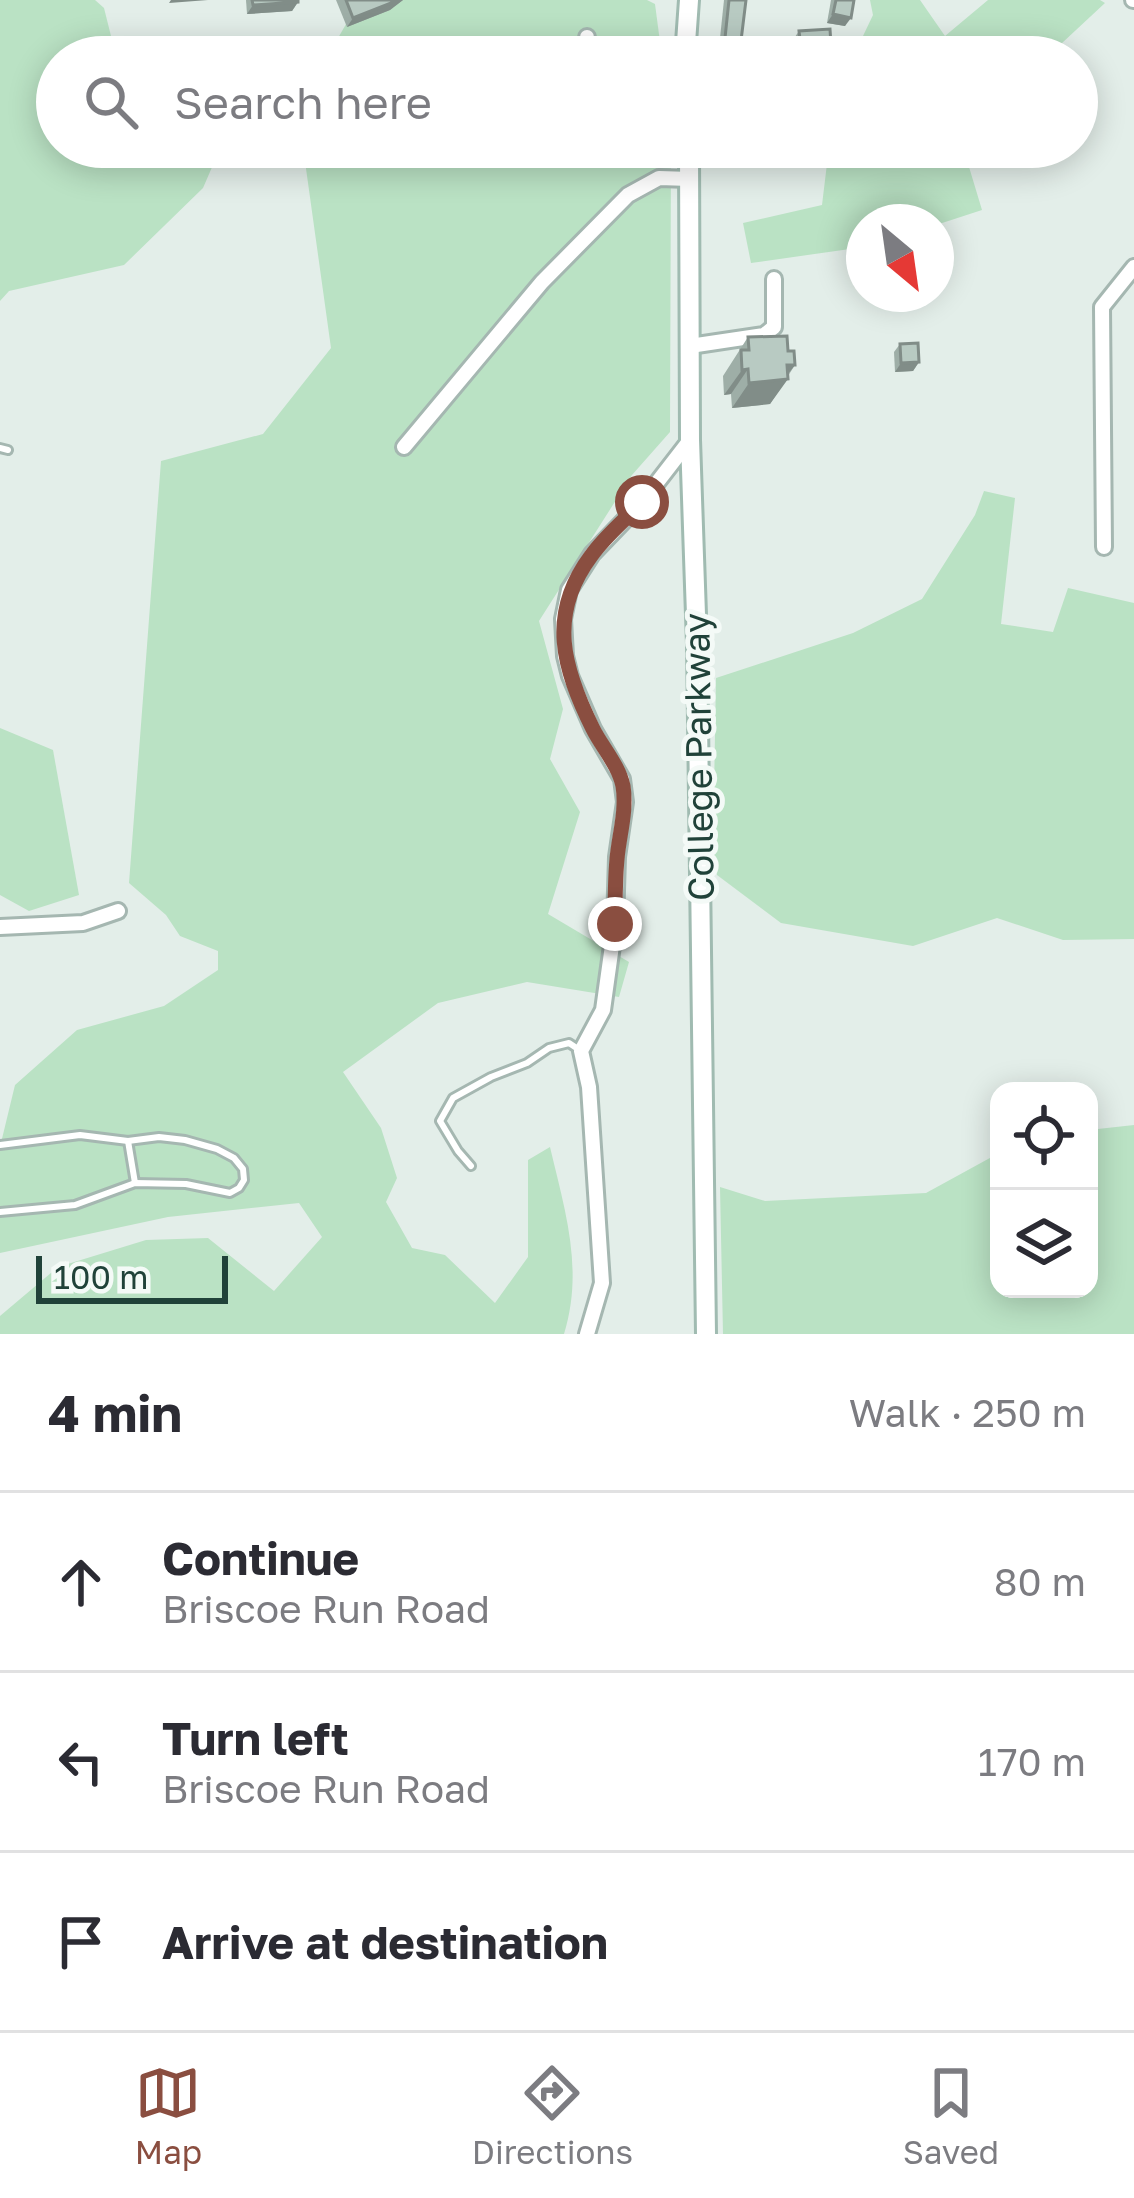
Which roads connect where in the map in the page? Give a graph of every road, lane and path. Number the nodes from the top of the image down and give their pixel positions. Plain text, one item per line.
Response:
1 (689, 0) edge
2 (687, 36) edge
3 (689, 168) edge
4 (690, 179) junction
5 (1134, 267) edge
6 (774, 279) dead end
7 (691, 346) junction
8 (690, 440) junction
9 (404, 447) dead end
10 (1104, 547) dead end
11 (118, 911) dead end
12 (0, 927) edge
13 (581, 1051) junction
14 (128, 1141) junction
15 (0, 1145) edge
16 (472, 1166) dead end
17 (135, 1183) junction
18 (0, 1212) edge
19 (587, 1334) edge
20 (706, 1334) edge

1 - 2 street
3 - 4 street, College Parkway
4 - 7 street, College Parkway
4 - 9 street
5 - 10 street
6 - 7 street
7 - 8 street, College Parkway
8 - 13 street
8 - 20 street, College Parkway
11 - 12 street
13 - 16 lane
13 - 19 street
14 - 15 lane
14 - 17 lane
14 - 17 lane
17 - 18 lane

